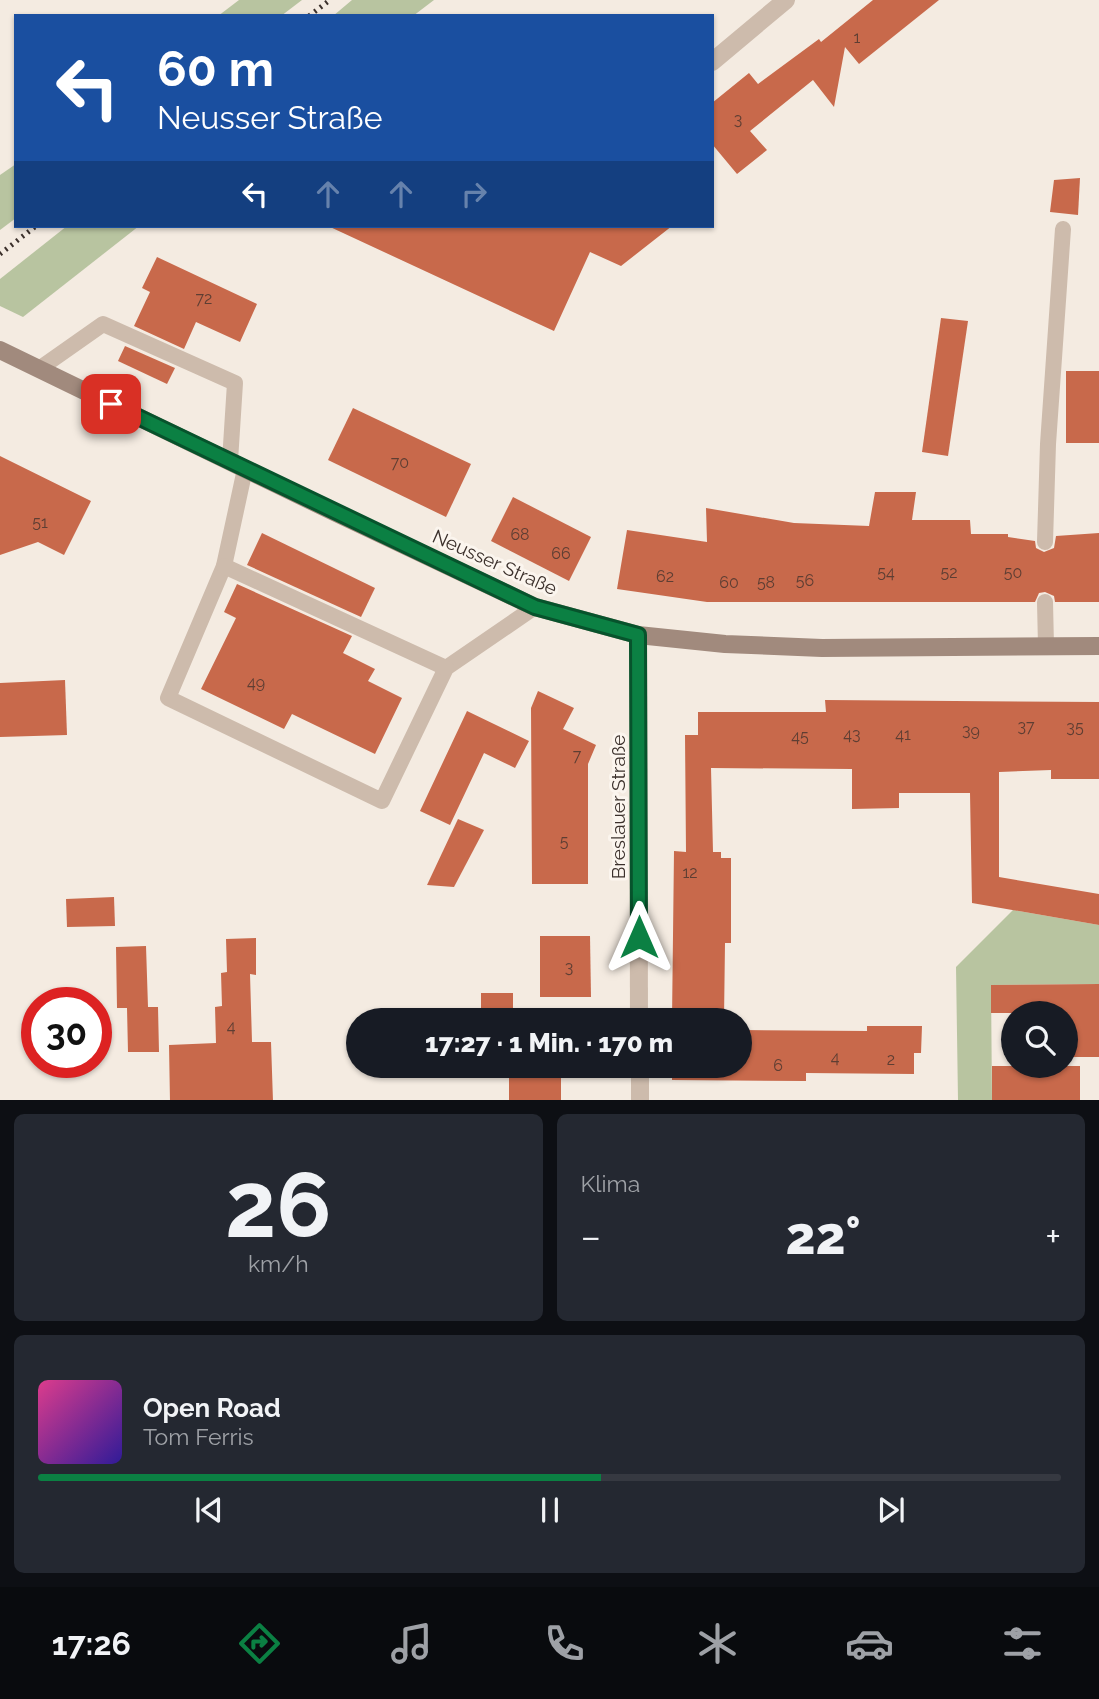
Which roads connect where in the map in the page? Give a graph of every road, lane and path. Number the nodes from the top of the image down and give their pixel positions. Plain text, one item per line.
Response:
1 (786, 0) edge
2 (714, 60) edge
3 (1063, 229) dead end
4 (0, 350) edge
5 (39, 369) junction
6 (237, 465) junction
7 (1045, 542) dead end
8 (224, 566) junction
9 (1045, 602) dead end
10 (535, 607) junction
11 (638, 635) junction
12 (1046, 646) junction
13 (1099, 646) edge
14 (446, 668) junction
15 (639, 1008) edge
16 (640, 1078) edge
17 (640, 1100) edge

1 - 2 street
3 - 7 lane
4 - 5 main road, Neusser Straße
5 - 6 main road, Neusser Straße
5 - 6 lane
6 - 8 lane
6 - 10 main road, Neusser Straße
8 - 14 lane
8 - 14 lane
9 - 12 lane
10 - 11 main road, Neusser Straße
10 - 14 lane
11 - 12 main road, Neusser Straße
11 - 15 street, Breslauer Straße
12 - 13 main road, Neusser Straße
16 - 17 street

